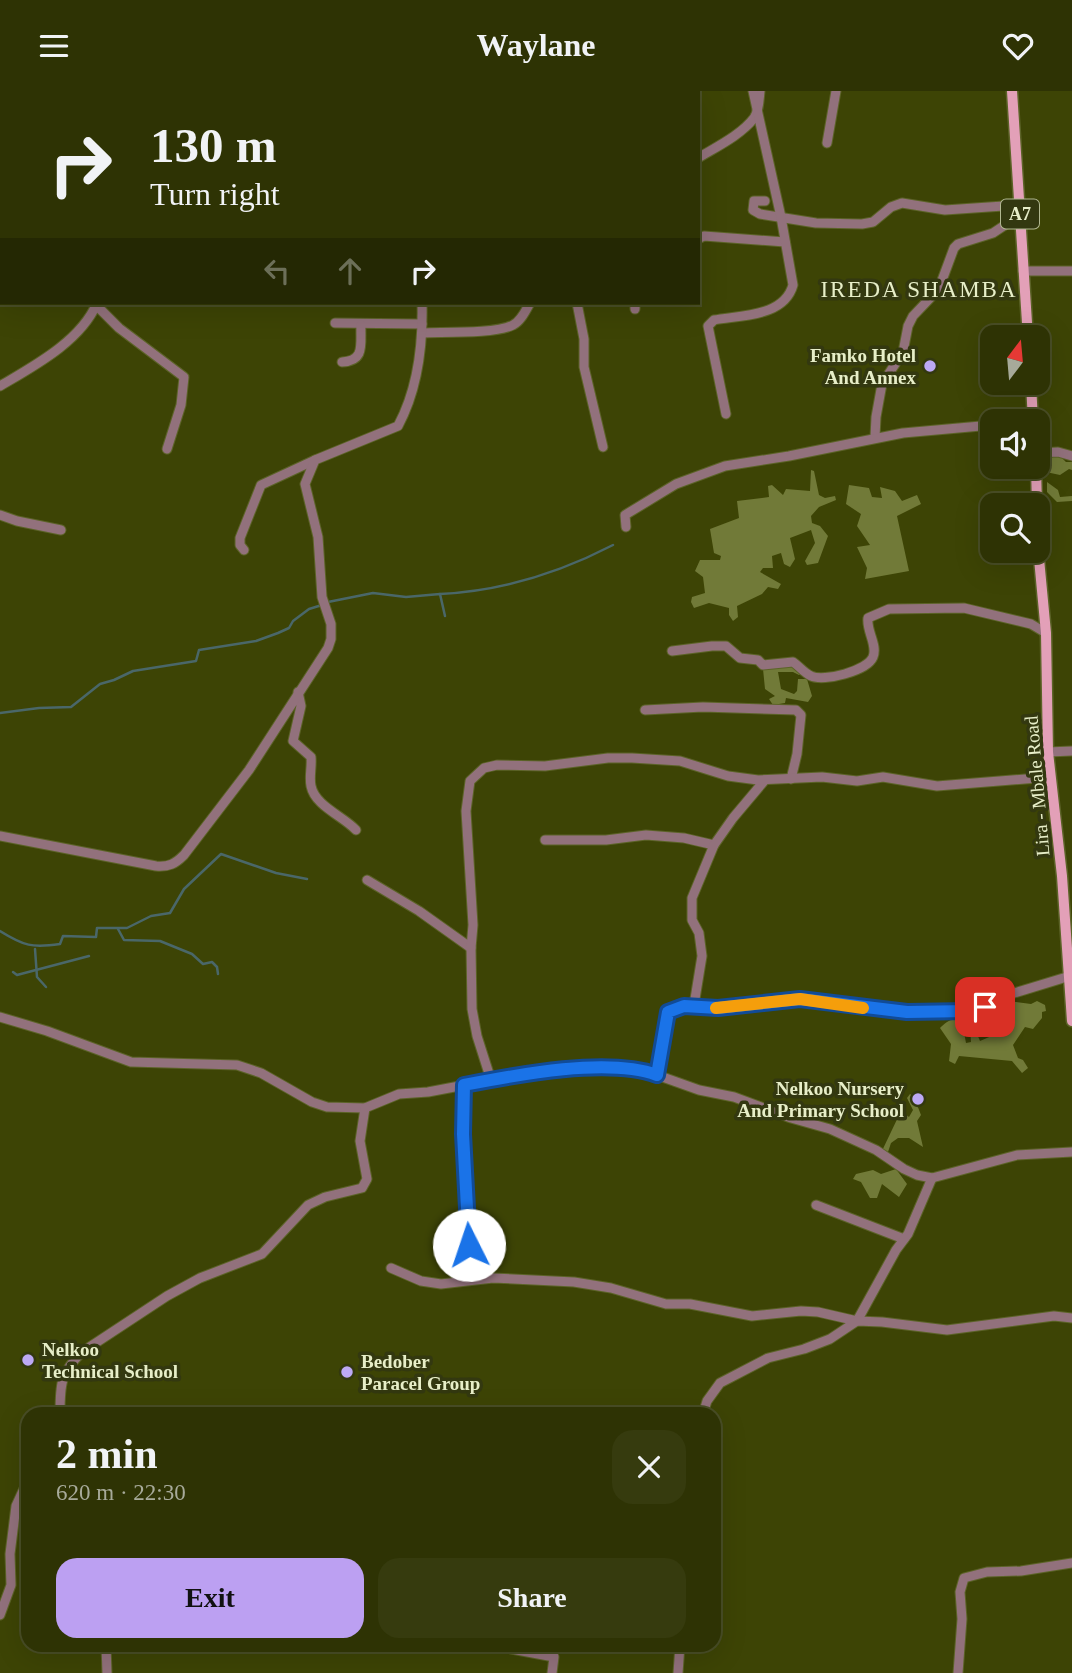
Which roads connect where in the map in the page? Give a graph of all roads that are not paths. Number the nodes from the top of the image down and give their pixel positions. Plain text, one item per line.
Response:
1 (753, 91) edge
2 (760, 91) edge
3 (836, 91) edge
4 (1012, 91) edge
5 (757, 109) junction
6 (827, 143) dead end
7 (700, 157) edge
8 (765, 201) dead end
9 (1019, 210) junction
10 (781, 217) junction
11 (700, 238) edge
12 (785, 242) junction
13 (1023, 271) junction
14 (1072, 271) edge
15 (96, 305) edge
16 (98, 305) edge
17 (422, 305) edge
18 (529, 305) edge
19 (578, 305) edge
20 (335, 323) dead end
21 (360, 325) junction
22 (1027, 325) edge
23 (423, 328) junction
24 (342, 362) dead end
25 (0, 386) edge
26 (726, 414) dead end
27 (980, 426) edge
28 (875, 437) junction
29 (603, 447) dead end
30 (167, 449) dead end
31 (1050, 452) edge
32 (1072, 456) edge
33 (314, 460) junction
34 (0, 515) edge
35 (626, 527) dead end
36 (61, 530) dead end
37 (244, 550) dead end
38 (1039, 563) edge
39 (1046, 633) junction
40 (672, 651) dead end
41 (299, 692) junction
42 (645, 711) dead end
43 (1072, 751) edge
44 (1048, 752) junction
45 (1050, 777) junction
46 (791, 779) junction
47 (765, 780) junction
48 (356, 830) dead end
49 (0, 837) edge
50 (545, 840) dead end
51 (714, 845) junction
52 (367, 880) dead end
53 (471, 948) junction
54 (1070, 977) junction
55 (694, 1005) junction
56 (1072, 1015) edge
57 (0, 1017) edge
58 (1072, 1021) edge
59 (657, 1075) junction
60 (491, 1080) junction
61 (464, 1085) junction
62 (365, 1108) junction
63 (1072, 1152) edge
64 (932, 1178) junction
65 (816, 1205) dead end
66 (904, 1239) junction
67 (391, 1268) dead end
68 (471, 1279) junction
69 (1072, 1318) edge
70 (857, 1321) junction
71 (60, 1407) edge
72 (705, 1407) edge
73 (21, 1495) edge
74 (1072, 1563) edge
75 (0, 1615) edge
76 (106, 1652) edge
77 (527, 1652) edge
78 (680, 1652) edge
79 (107, 1673) edge
80 (552, 1673) edge
81 (678, 1673) edge
82 (958, 1673) edge

1 - 5 street
2 - 5 street
3 - 6 street
4 - 9 main road, A7
5 - 7 street
5 - 10 street
8 - 10 street
9 - 10 street
9 - 13 main road, A7
9 - 28 street
10 - 12 street
11 - 12 street
12 - 26 street
13 - 14 street
13 - 22 main road, A7
15 - 25 street
16 - 30 street
17 - 23 street
18 - 23 street
19 - 29 street
20 - 21 street
21 - 23 street
21 - 24 street
23 - 33 street
27 - 28 street
28 - 35 street
31 - 32 street
33 - 37 street
33 - 41 street
34 - 36 street
38 - 39 main road, Lira - Mbale Road
39 - 40 street
39 - 44 main road, Lira - Mbale Road
41 - 48 street
41 - 49 street
42 - 46 street
43 - 44 street
44 - 45 main road, Lira - Mbale Road
45 - 46 street
45 - 54 main road, Lira - Mbale Road
46 - 47 street
47 - 51 street
47 - 53 street
50 - 51 street
51 - 55 street
52 - 53 street
53 - 60 street
54 - 55 street
54 - 56 main road, Lira - Mbale Road
55 - 59 street
56 - 58 main road, Lira - Mbale Road
57 - 62 street
59 - 60 street
59 - 64 street
60 - 61 street
61 - 62 street
61 - 68 street
62 - 71 street
63 - 64 street
64 - 66 street
65 - 66 street
66 - 70 street
67 - 68 street
68 - 70 street
69 - 70 street
70 - 72 street
73 - 75 street
74 - 82 street
76 - 79 street
77 - 80 street
78 - 81 street

